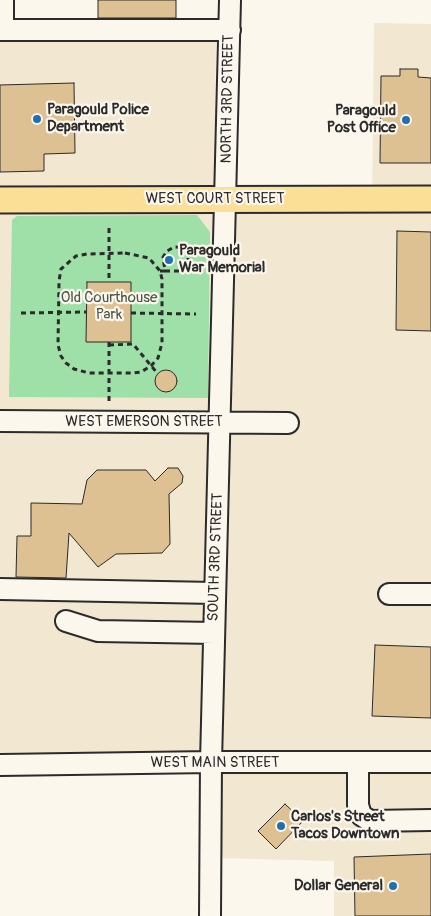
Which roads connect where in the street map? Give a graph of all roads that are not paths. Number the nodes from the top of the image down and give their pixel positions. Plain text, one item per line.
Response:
1 (3, 0) edge
2 (230, 0) edge
3 (1, 28) edge
4 (230, 30) junction
5 (226, 199) junction
6 (431, 199) edge
7 (0, 200) edge
8 (0, 421) edge
9 (220, 422) junction
10 (288, 423) dead end
11 (0, 590) edge
12 (215, 593) junction
13 (389, 594) dead end
14 (431, 594) edge
15 (66, 622) dead end
16 (214, 633) junction
17 (211, 762) junction
18 (431, 762) edge
19 (358, 763) junction
20 (0, 765) edge
21 (431, 820) edge
22 (210, 916) edge

1 - 3 street
2 - 4 street, NORTH 3RD STREET
3 - 4 street
4 - 5 street, NORTH 3RD STREET
5 - 6 main road, WEST COURT STREET
5 - 7 main road, WEST COURT STREET
5 - 9 street, SOUTH 3RD STREET
8 - 9 street, WEST EMERSON STREET
9 - 10 street, WEST EMERSON STREET
9 - 12 street, SOUTH 3RD STREET
11 - 12 street
12 - 16 street, SOUTH 3RD STREET
13 - 14 street
15 - 16 street
16 - 17 street, SOUTH 3RD STREET
17 - 19 street, WEST MAIN STREET
17 - 20 street, WEST MAIN STREET
17 - 22 street, SOUTH 3RD STREET
18 - 19 street, WEST MAIN STREET
19 - 21 street

